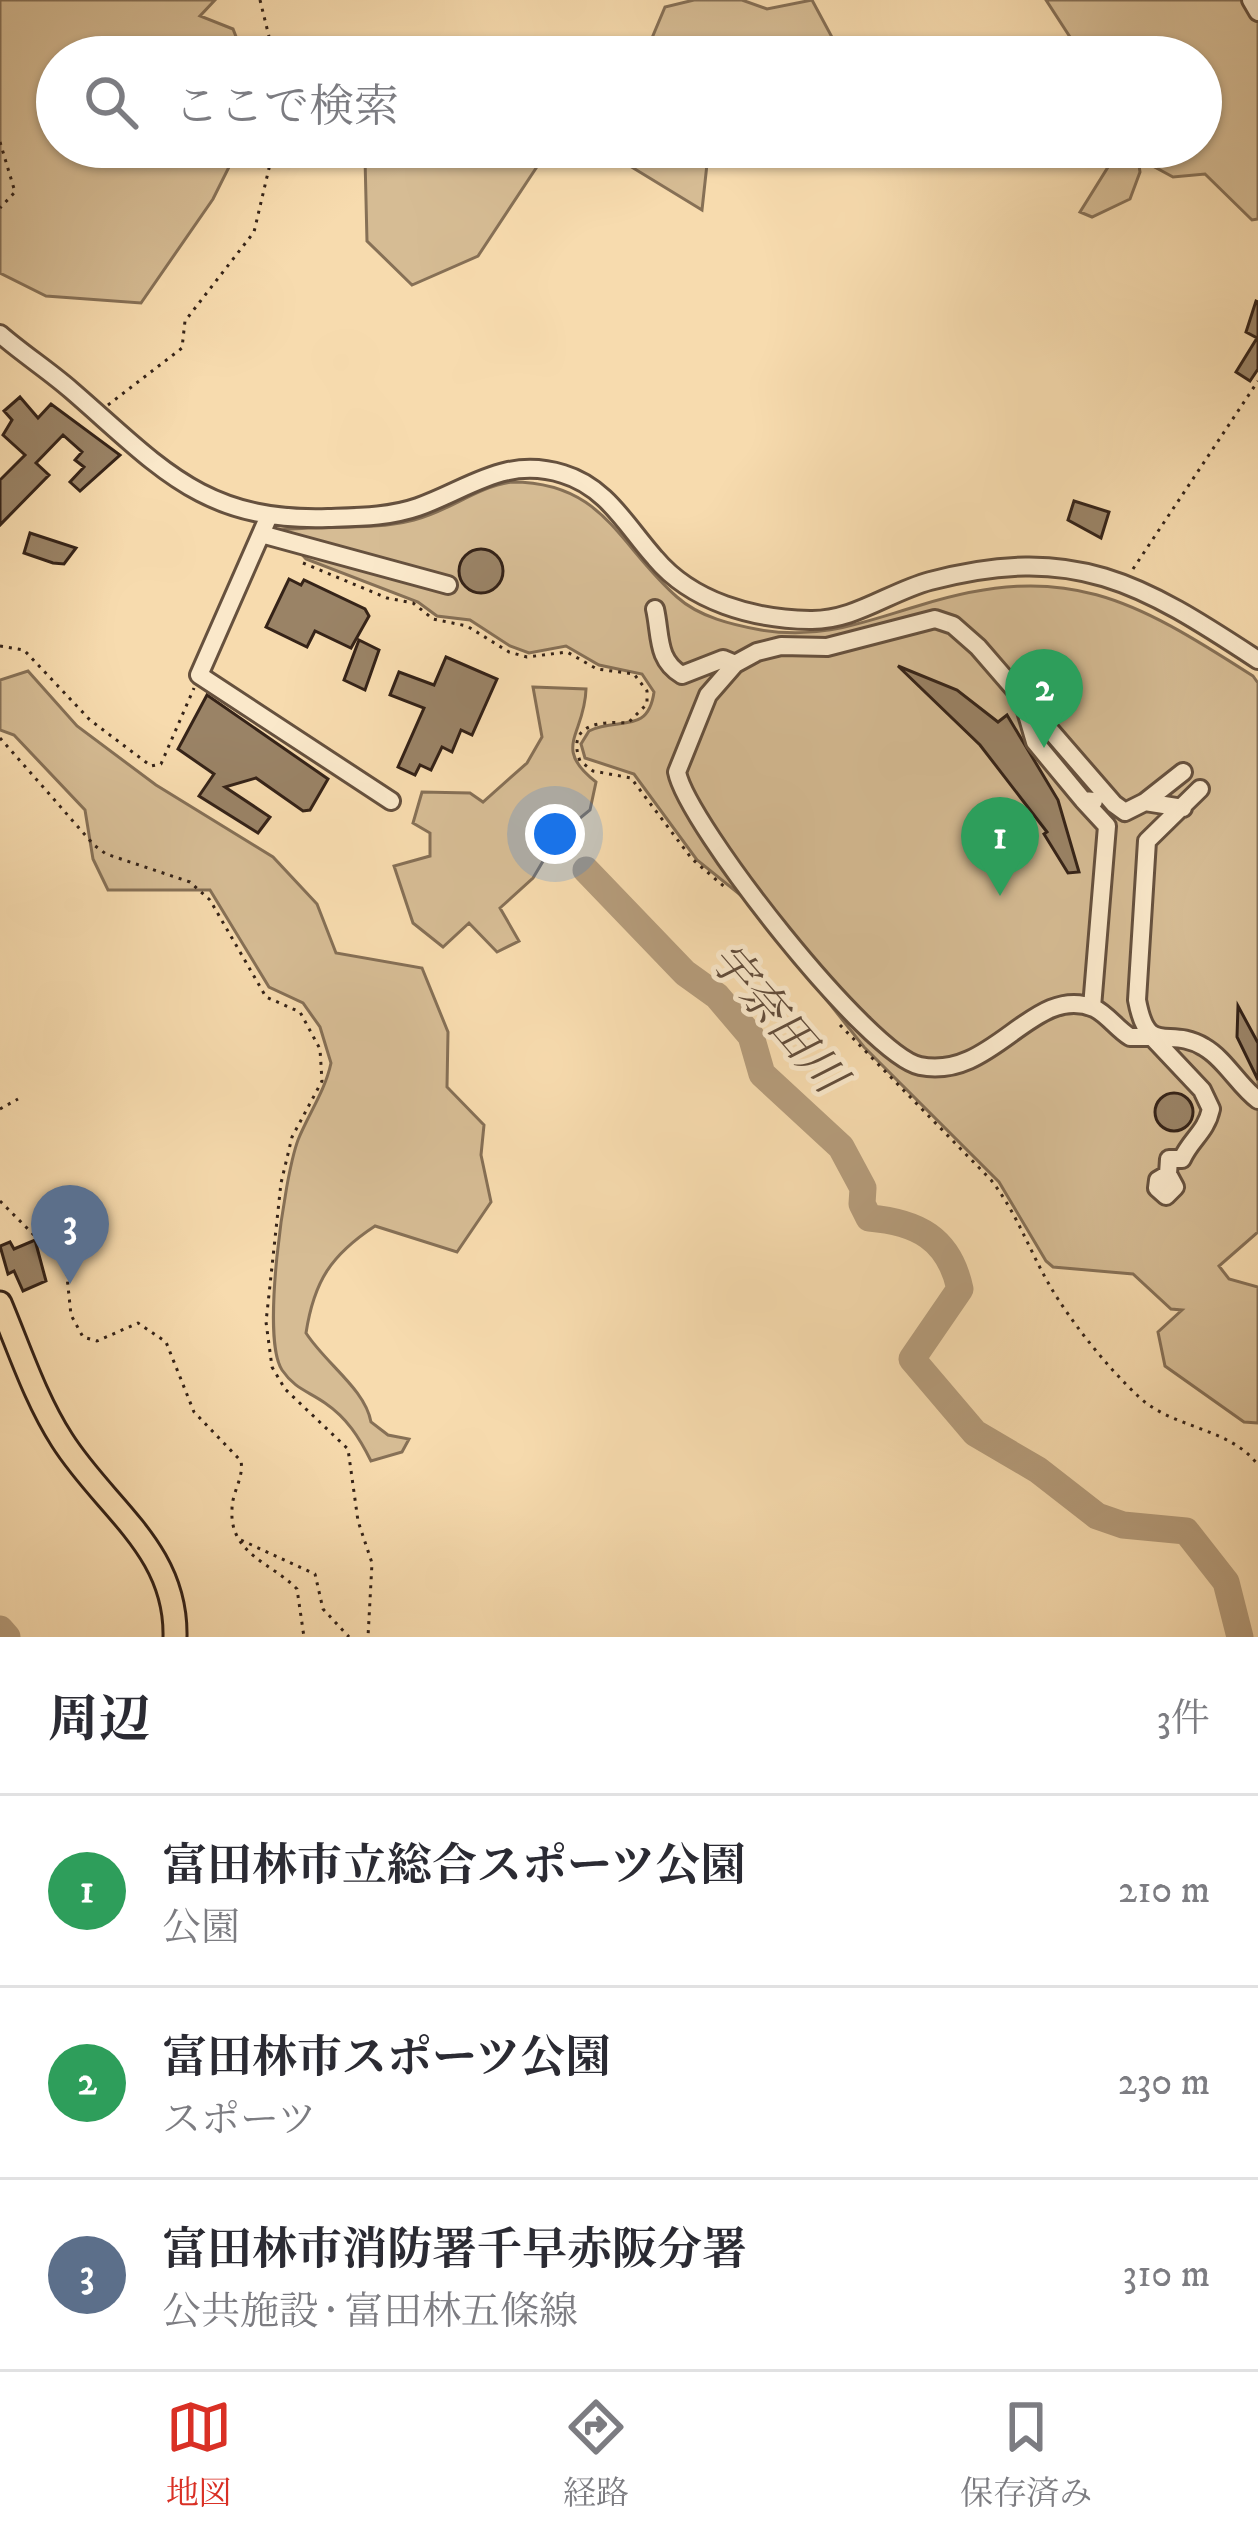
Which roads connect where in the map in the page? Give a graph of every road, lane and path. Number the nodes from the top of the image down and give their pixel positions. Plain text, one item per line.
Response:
1 (260, 0) edge
2 (1252, 0) edge
3 (1258, 12) edge
4 (269, 36) edge
5 (0, 142) edge
6 (269, 168) edge
7 (0, 208) edge
8 (0, 334) edge
9 (1258, 381) edge
10 (99, 416) junction
11 (264, 526) junction
12 (286, 544) junction
13 (1125, 581) junction
14 (448, 586) dead end
15 (655, 608) dead end
16 (0, 646) edge
17 (1258, 660) edge
18 (735, 664) junction
19 (200, 675) junction
20 (1026, 708) junction
21 (0, 738) edge
22 (1183, 772) dead end
23 (1200, 789) dead end
24 (1083, 800) junction
25 (391, 801) dead end
26 (1112, 802) junction
27 (1145, 802) junction
28 (1183, 808) junction
29 (726, 889) dead end
30 (1092, 1007) junction
31 (839, 1024) dead end
32 (1152, 1037) junction
33 (18, 1099) dead end
34 (1258, 1100) edge
35 (0, 1108) edge
36 (1168, 1174) dead end
37 (0, 1201) edge
38 (0, 1303) edge
39 (1258, 1466) edge
40 (239, 1539) junction
41 (175, 1637) edge
42 (304, 1637) edge
43 (349, 1637) edge
44 (368, 1637) edge

1 - 4 path
2 - 3 street
5 - 7 path
6 - 10 path
8 - 10 street
9 - 13 path
10 - 11 street
11 - 12 street
11 - 13 street
11 - 19 street
12 - 14 street
12 - 29 path
13 - 17 street
15 - 18 street
16 - 19 path
18 - 20 street
18 - 30 street
19 - 25 street
20 - 24 street
20 - 26 street
21 - 44 path
22 - 27 street
23 - 28 street
24 - 26 street
24 - 30 street
26 - 27 street
27 - 28 street
28 - 32 street
30 - 32 street
31 - 39 path
32 - 34 street
32 - 36 street
33 - 35 path
37 - 40 path
38 - 41 main road
40 - 42 path
40 - 43 path

